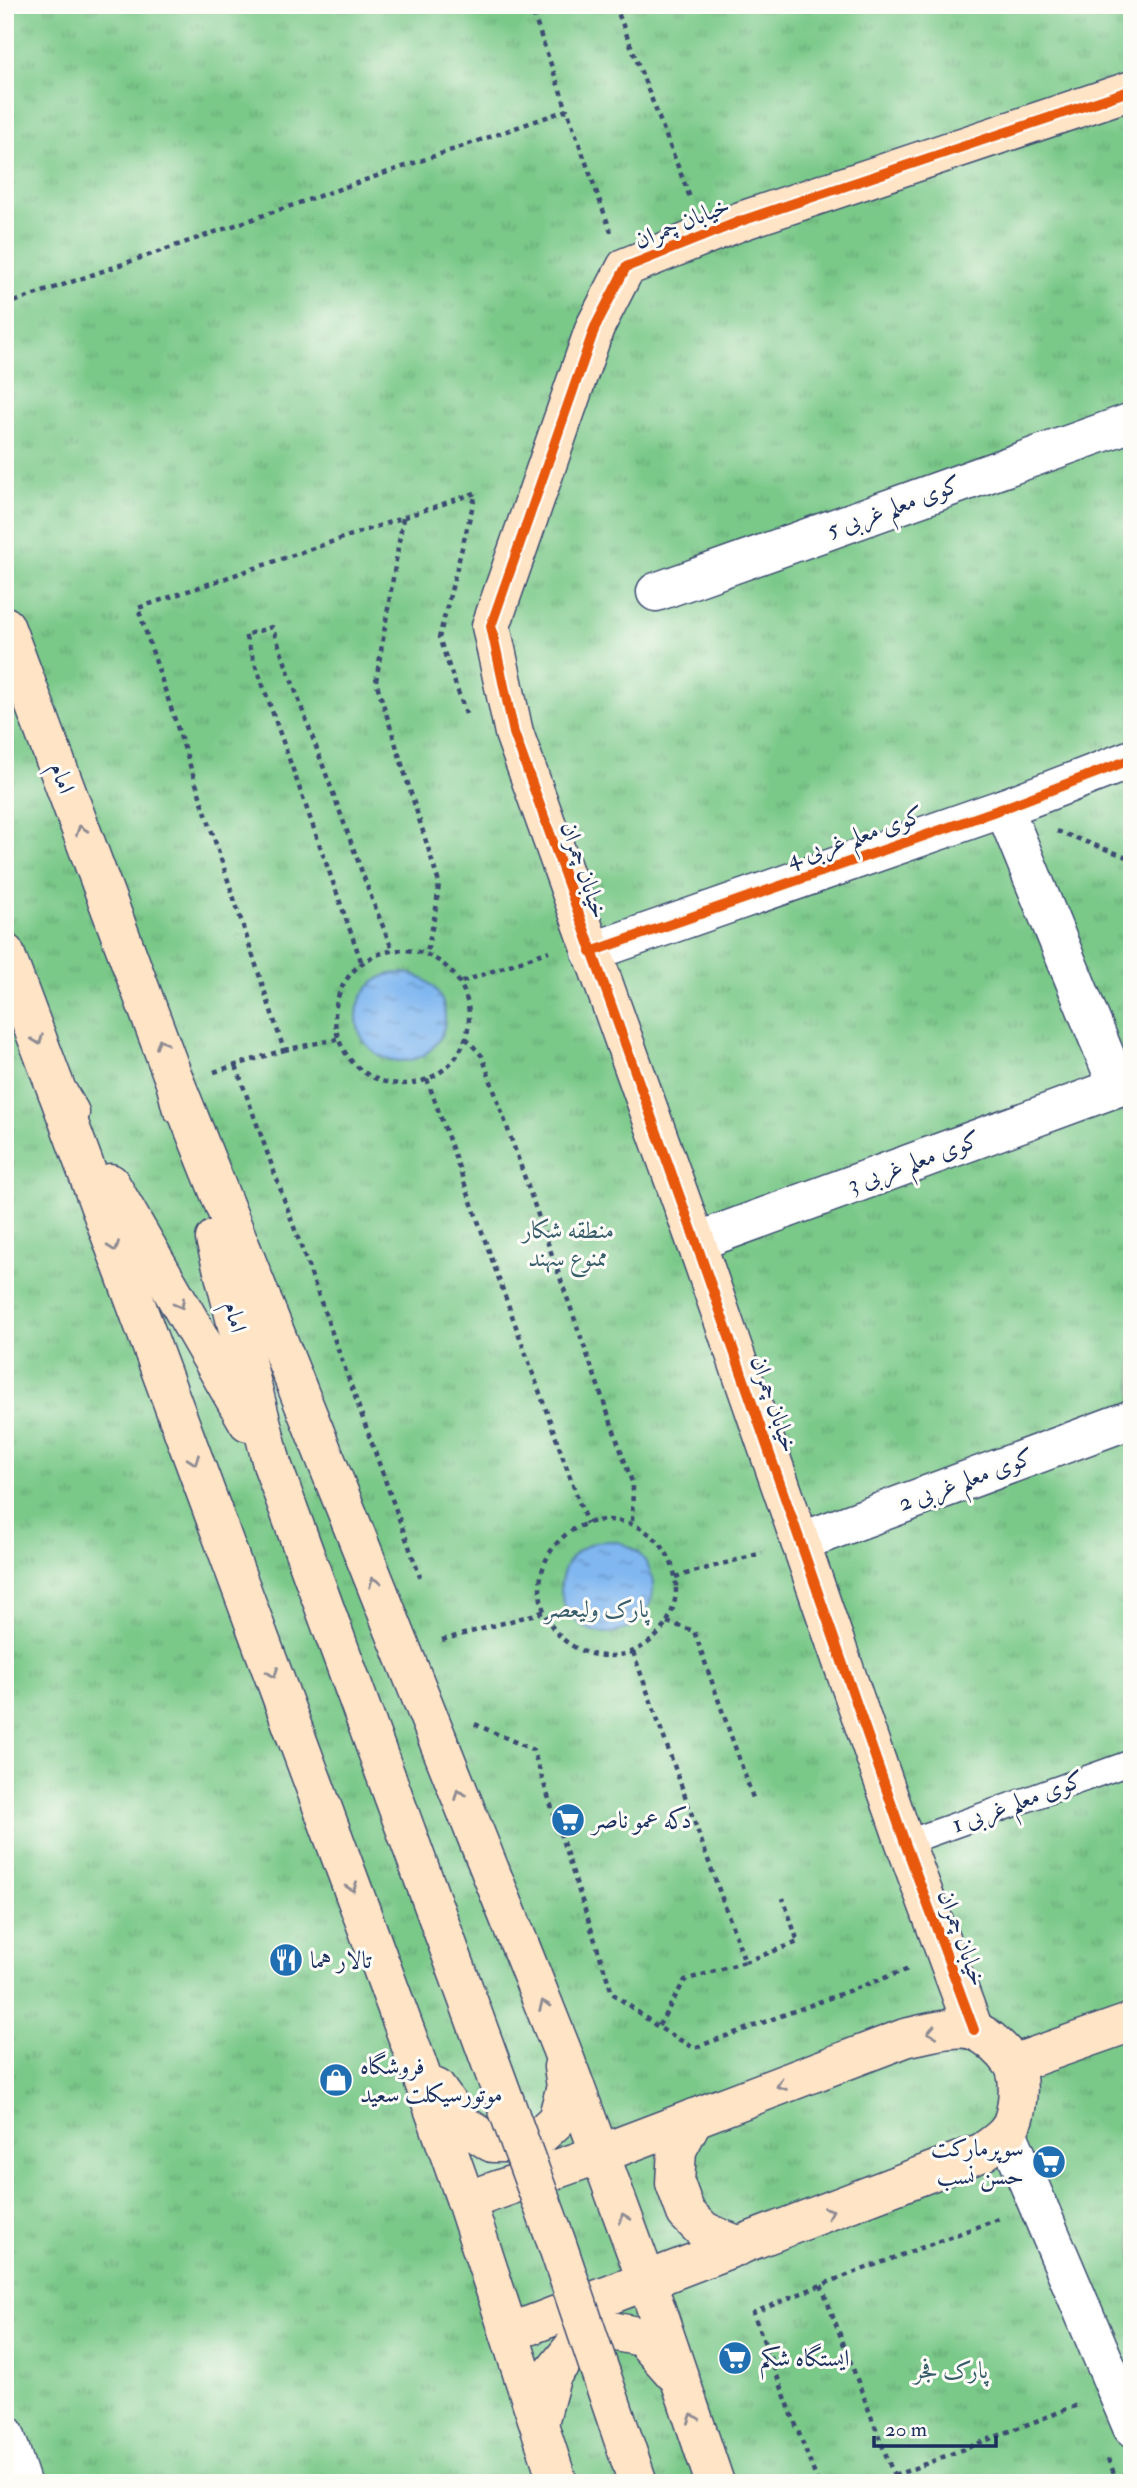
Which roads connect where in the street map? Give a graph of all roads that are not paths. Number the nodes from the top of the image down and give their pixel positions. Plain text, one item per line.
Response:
1 (1132, 90) edge
2 (1132, 422) edge
3 (656, 592) dead end
4 (5, 626) edge
5 (1132, 759) edge
6 (1004, 808) junction
7 (589, 945) junction
8 (5, 953) edge
9 (175, 1082) junction
10 (1125, 1085) edge
11 (57, 1091) junction
12 (696, 1242) junction
13 (1132, 1419) edge
14 (272, 1464) junction
15 (800, 1542) junction
16 (1132, 1762) edge
17 (905, 1843) junction
18 (1132, 2022) edge
19 (974, 2030) junction
20 (561, 2048) junction
21 (416, 2060) junction
22 (1013, 2064) junction
23 (694, 2118) junction
24 (1007, 2132) junction
25 (600, 2154) junction
26 (466, 2201) junction
27 (739, 2246) junction
28 (647, 2282) junction
29 (510, 2333) junction
30 (680, 2379) junction
31 (539, 2423) junction
32 (1131, 2423) edge
33 (5, 2434) edge
34 (21, 2483) edge
35 (558, 2483) edge
36 (638, 2483) edge
37 (715, 2483) edge

1 - 7 main road, خیابان چمران
2 - 3 street, کوی معلم غربی 5
9 -> 4 main road, امام
5 - 6 street, کوی معلم غربی 4
6 - 7 street, کوی معلم غربی 4
6 - 10 street
7 - 12 main road, خیابان چمران
8 -> 11 main road, امام
9 - 14 main road, امام
20 -> 9 main road
10 - 12 street, کوی معلم غربی 3
11 -> 14 main road, امام
11 -> 21 main road
12 - 15 main road, خیابان چمران
13 - 15 street, کوی معلم غربی 2
14 - 36 main road, bridge
15 - 17 main road, خیابان چمران
16 - 17 lane, کوی معلم غربی 1
17 - 19 main road, خیابان چمران
18 - 22 main road
19 - 22 main road
19 -> 23 main road
20 - 21 main road
20 - 25 main road
21 - 26 main road
22 - 24 main road
23 - 25 main road
23 - 27 main road
27 -> 24 main road
24 - 32 street
25 - 26 main road
28 -> 25 main road
26 - 29 main road
27 - 28 main road
28 - 29 main road
28 - 30 main road
29 - 31 main road
30 - 31 main road
37 -> 30 main road
31 - 35 main road
33 - 34 street

